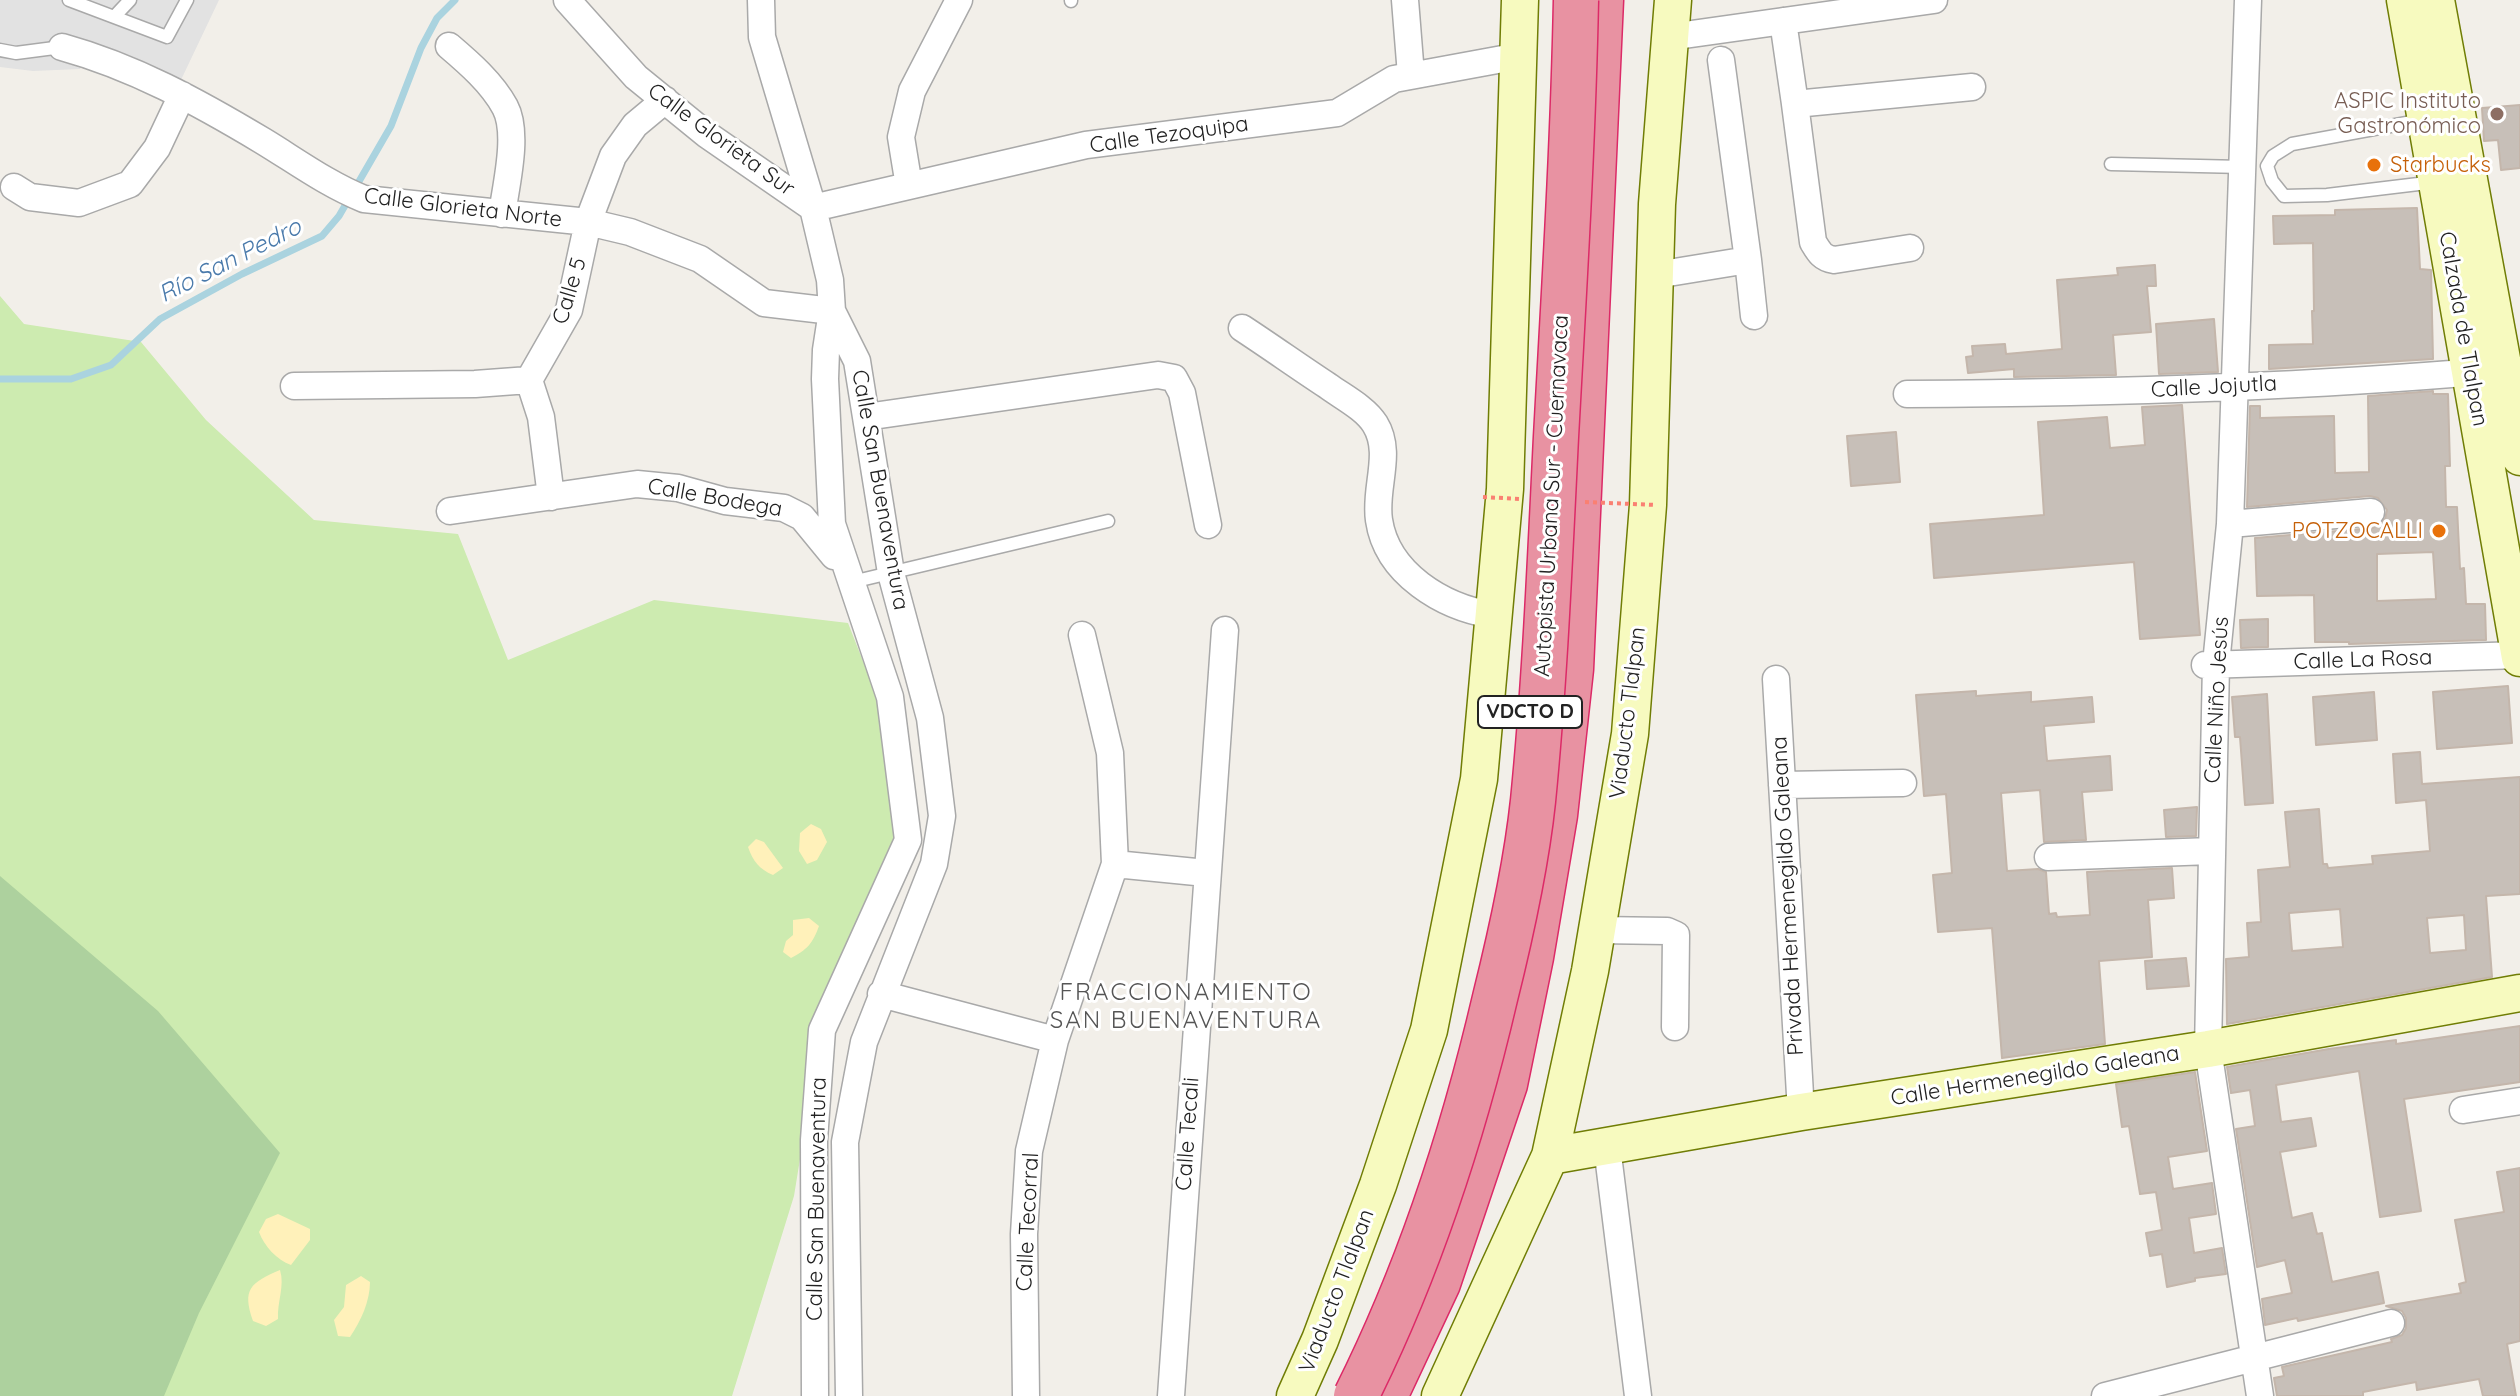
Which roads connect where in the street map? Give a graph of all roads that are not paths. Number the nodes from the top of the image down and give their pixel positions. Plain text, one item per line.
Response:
1 (69, 0) edge
2 (130, 0) edge
3 (187, 0) edge
4 (567, 0) edge
5 (761, 0) edge
6 (959, 0) edge
7 (1405, 0) edge
8 (1520, 0) edge
9 (1566, 0) edge
10 (1576, 0) edge
11 (1592, 0) edge
12 (1601, 0) edge
13 (1934, 0) edge
14 (2248, 0) edge
15 (2405, 0) edge
16 (2436, 0) edge
17 (1678, 10) edge
18 (115, 16) junction
19 (1783, 21) junction
20 (449, 46) dead end
21 (62, 47) joint
22 (0, 50) edge
23 (1519, 56) junction
24 (1721, 60) dead end
25 (1411, 75) junction
26 (1972, 87) dead end
27 (182, 95) junction
28 (665, 100) junction
29 (1795, 104) junction
30 (2426, 119) junction
31 (2111, 164) dead end
32 (2243, 167) junction
33 (2438, 181) junction
34 (11, 183) dead end
35 (909, 186) junction
36 (813, 208) junction
37 (502, 214) junction
38 (588, 222) junction
39 (1910, 248) dead end
40 (1748, 260) junction
41 (1656, 275) junction
42 (832, 311) junction
43 (1754, 316) dead end
44 (1242, 328) dead end
45 (2498, 370) edge
46 (529, 380) junction
47 (294, 386) dead end
48 (2236, 386) junction
49 (1907, 394) dead end
50 (866, 417) junction
51 (2520, 457) edge
52 (551, 497) junction
53 (450, 511) dead end
54 (2371, 512) dead end
55 (1108, 521) dead end
56 (2230, 524) junction
57 (1208, 525) dead end
58 (891, 573) junction
59 (852, 582) junction
60 (1492, 615) junction
61 (1225, 630) dead end
62 (1082, 635) dead end
63 (2520, 656) edge
64 (2210, 671) junction
65 (1776, 679) dead end
66 (1903, 783) dead end
67 (1782, 785) junction
68 (2211, 851) junction
69 (2048, 857) dead end
70 (1115, 864) junction
71 (1206, 873) junction
72 (1597, 930) junction
73 (2520, 993) edge
74 (881, 994) junction
75 (1675, 1027) dead end
76 (1055, 1040) junction
77 (2208, 1049) junction
78 (2520, 1101) edge
79 (2463, 1110) dead end
80 (1801, 1112) junction
81 (1607, 1147) junction
82 (1550, 1156) junction
83 (2391, 1323) dead end
84 (2254, 1357) junction
85 (815, 1396) edge
86 (849, 1396) edge
87 (1026, 1396) edge
88 (1171, 1396) edge
89 (1295, 1396) edge
90 (1346, 1396) edge
91 (1356, 1396) edge
92 (1385, 1396) edge
93 (1440, 1396) edge
94 (1638, 1396) edge
95 (2105, 1396) edge
96 (2260, 1396) edge

1 - 18 lane
2 - 18 lane
3 - 18 lane
4 - 28 street, Calle Glorieta Sur
5 - 36 street, Calle San Buenaventura
6 - 35 street
7 - 25 street
8 - 23 main road, Viaducto Tlalpan
9 - 90 highway, VDCTO D
10 - 91 highway, Autopista Urbana Sur - Cuernavaca, bridge
11 - 92 highway, Autopista Urbana Sur - Cuernavaca
12 - 92 highway, VDCTO D
13 - 19 street
14 - 32 street, Calle Niño Jesús
15 - 30 main road, Calzada de Tlalpan
16 - 45 main road, Calzada de Tlalpan
17 - 19 street
17 - 41 main road, Viaducto Tlalpan
19 - 29 street
20 - 37 street
21 - 22 lane
21 - 27 street, Calle Glorieta Norte
23 - 25 street, Calle Tezoquipa
23 - 60 main road, Viaducto Tlalpan
24 - 40 street
25 - 35 street, Calle Tezoquipa
26 - 29 street
27 - 34 street
27 - 37 street, Calle Glorieta Norte
28 - 36 street, Calle Glorieta Sur
28 - 38 street, Calle 5
29 - 39 street
30 - 33 main road, Calzada de Tlalpan
30 - 33 lane
31 - 32 lane
32 - 48 street, Calle Niño Jesús
33 - 45 main road, Calzada de Tlalpan
35 - 36 street, Calle Tezoquipa
36 - 42 street, Calle San Buenaventura
37 - 38 street, Calle Glorieta Norte
38 - 42 street, Calle Glorieta Norte
38 - 46 street, Calle 5
40 - 41 street
40 - 43 street
41 - 72 main road, Viaducto Tlalpan
42 - 50 street, Calle San Buenaventura
42 - 59 street, Calle San Buenaventura
44 - 60 street
45 - 48 street, Calle Jojutla
45 - 51 main road, Calzada de Tlalpan
45 - 63 main road, Calzada de Tlalpan
46 - 47 street
46 - 52 street
48 - 49 street, Calle Jojutla
48 - 56 street, Calle Niño Jesús
50 - 57 street
50 - 58 street, Calle San Buenaventura
52 - 53 street, Calle Bodega
52 - 59 street, Calle Bodega
54 - 56 street
55 - 58 lane
56 - 64 street, Calle Niño Jesús
58 - 59 lane
58 - 74 street, Calle San Buenaventura
59 - 85 street, Calle San Buenaventura
60 - 89 main road, Viaducto Tlalpan
61 - 71 street, Calle Tecali
62 - 70 street
63 - 64 street, Calle La Rosa
64 - 68 street, Calle Niño Jesús
65 - 67 street, Privada Hermenegildo Galeana
66 - 67 street
67 - 80 street, Privada Hermenegildo Galeana
68 - 69 street
68 - 77 street, Calle Niño Jesús
70 - 71 street
70 - 76 street, Calle Tecorral
71 - 88 street, Calle Tecali
72 - 75 street
72 - 82 main road, Viaducto Tlalpan
73 - 77 main road, Calle Hermenegildo Galeana
74 - 76 street
74 - 86 street, Calle San Buenaventura
76 - 87 street, Calle Tecorral
77 - 80 main road, Calle Hermenegildo Galeana
77 - 84 street, Calle Niño Jesús
78 - 79 street
80 - 81 main road, Calle Hermenegildo Galeana
81 - 82 main road, Calle Hermenegildo Galeana
81 - 94 street
82 - 93 main road, Viaducto Tlalpan
83 - 84 street
84 - 95 street
84 - 96 street, Calle Niño Jesús

